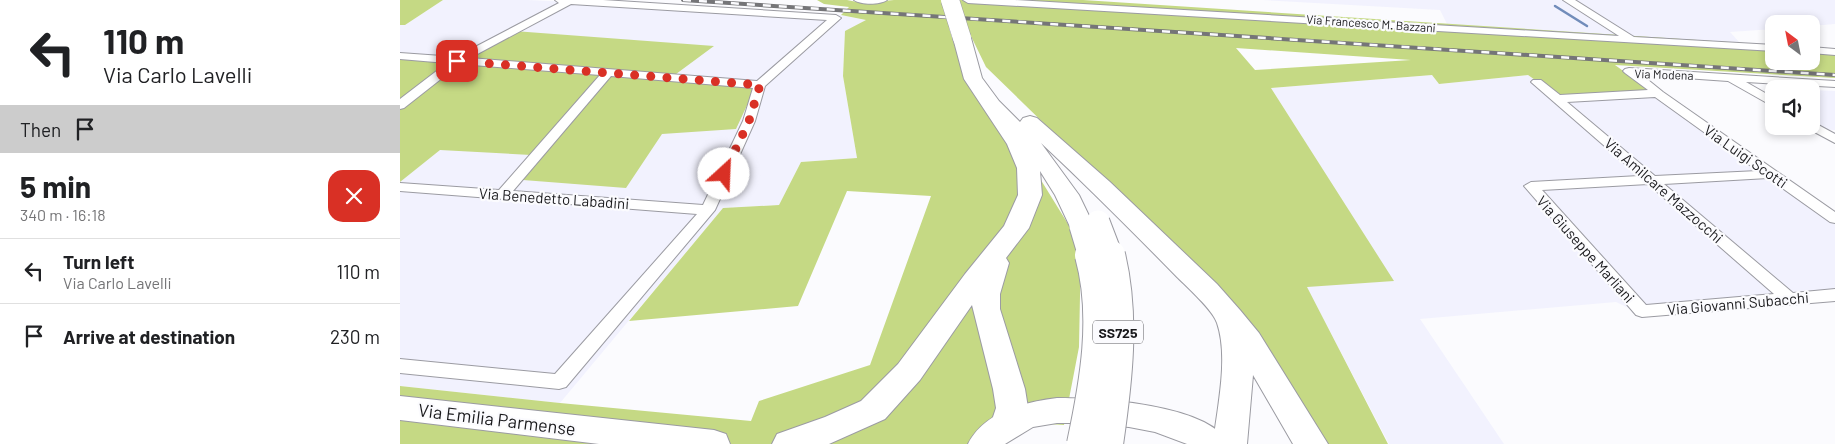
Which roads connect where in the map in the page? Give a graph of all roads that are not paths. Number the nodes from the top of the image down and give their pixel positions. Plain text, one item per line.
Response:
1 (560, 0) edge
2 (568, 0) edge
3 (859, 0) edge
4 (882, 0) edge
5 (950, 0) edge
6 (968, 0) edge
7 (1568, 0) edge
8 (1632, 39) junction
9 (963, 42) junction
10 (1765, 47) edge
11 (1820, 51) edge
12 (1835, 52) edge
13 (400, 56) edge
14 (457, 61) junction
15 (609, 72) junction
16 (1729, 76) junction
17 (1537, 82) dead end
18 (1835, 84) edge
19 (760, 85) junction
20 (1658, 93) junction
21 (1765, 98) edge
22 (1557, 99) junction
23 (400, 105) edge
24 (992, 105) junction
25 (1030, 122) junction
26 (1820, 130) edge
27 (1835, 139) edge
28 (1772, 174) junction
29 (1652, 180) junction
30 (400, 187) edge
31 (504, 193) junction
32 (708, 210) junction
33 (1835, 219) edge
34 (1089, 224) junction
35 (1001, 249) junction
36 (1835, 295) edge
37 (1790, 299) junction
38 (1642, 311) joint
39 (1230, 317) junction
40 (400, 366) edge
41 (400, 408) edge
42 (1008, 423) junction
43 (714, 444) edge
44 (789, 444) edge
45 (984, 444) edge
46 (1082, 444) edge
47 (1108, 444) edge
48 (1213, 444) edge
49 (1230, 444) edge
50 (1311, 444) edge

1 - 2 street
2 - 14 street
2 - 19 street
3 - 4 street
5 - 9 highway, SS725, bridge
6 - 8 street, Via Francesco M. Bazzani
7 - 8 street
8 - 10 street, Via Francesco M. Bazzani
9 - 24 highway, SS725
9 - 25 highway, SS725
11 - 12 street
13 - 14 street
14 - 15 street
14 - 23 street
15 - 19 street
15 - 31 street
16 - 18 street, Via Modena
16 - 20 street, Via Modena
16 - 21 street
17 - 22 street, Via Amilcare Mazzocchi
19 - 32 street
20 - 22 street, Via Modena
20 - 28 street, Via Luigi Scotti
22 - 29 street, Via Amilcare Mazzocchi
24 - 34 highway, SS725
24 - 35 highway
25 - 34 highway, SS725
25 - 39 highway
26 - 27 street
28 - 29 street
28 - 33 street, Via Luigi Scotti
29 - 37 street, Via Amilcare Mazzocchi
29 - 38 street, Via Giuseppe Marliani
30 - 31 street, Via Benedetto Labadini
31 - 32 street, Via Benedetto Labadini
32 - 40 street
34 - 46 highway, SS725, bridge
34 - 47 highway, SS725, bridge
35 - 42 highway
35 - 44 highway
36 - 37 street, Via Giovanni Subacchi
37 - 38 street, Via Giovanni Subacchi
39 - 49 highway
39 - 50 highway
41 - 43 main road, Via Emilia Parmense
42 - 45 main road
42 - 48 main road

